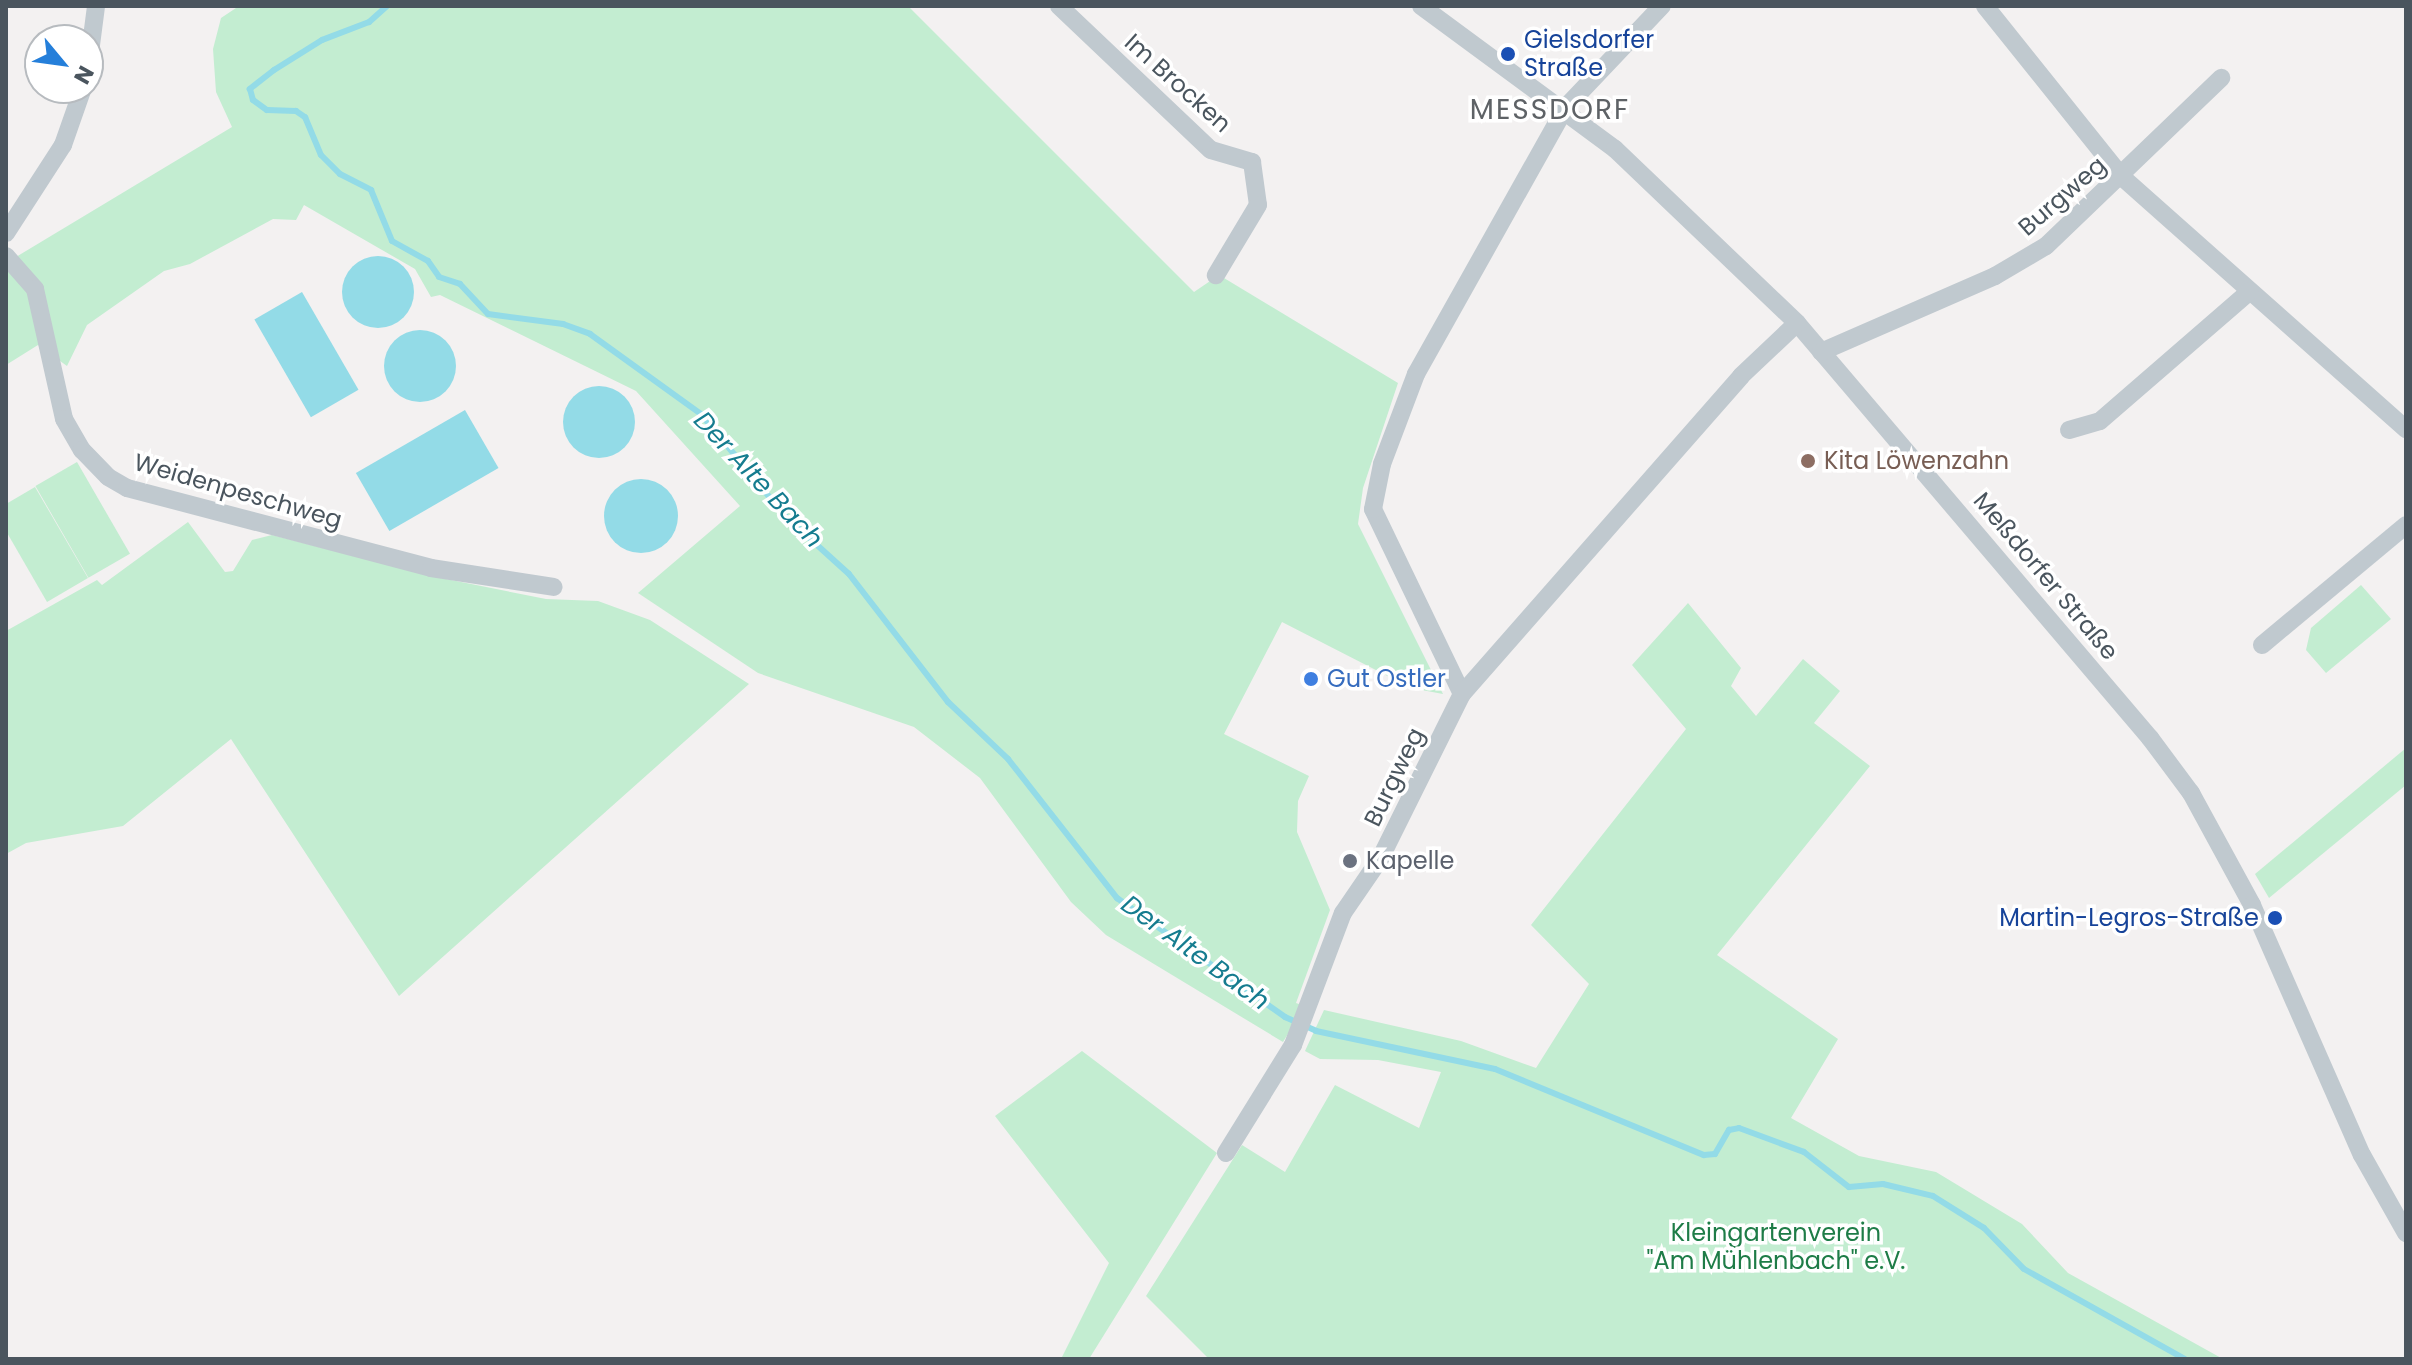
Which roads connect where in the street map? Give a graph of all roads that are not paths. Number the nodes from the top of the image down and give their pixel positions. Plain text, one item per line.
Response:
1 (1059, 6) edge
2 (1421, 6) edge
3 (1662, 6) edge
4 (1985, 6) edge
5 (2221, 78) dead end
6 (77, 104) edge
7 (1566, 107) junction
8 (2122, 177) junction
9 (6, 233) edge
10 (6, 256) edge
11 (1216, 275) dead end
12 (2250, 291) junction
13 (1797, 323) junction
14 (1821, 352) junction
15 (2406, 429) edge
16 (2069, 430) dead end
17 (2406, 525) edge
18 (554, 587) dead end
19 (2262, 645) dead end
20 (1462, 694) junction
21 (1226, 1153) dead end
22 (2406, 1233) edge

1 - 11 street, Im Brocken
2 - 7 street, Meßdorfer Straße
3 - 7 street
4 - 8 street
5 - 8 street, Burgweg
6 - 9 street
7 - 13 street, Meßdorfer Straße
7 - 20 street
8 - 12 street
8 - 14 street, Burgweg
10 - 18 street, Weidenpeschweg
12 - 15 street
12 - 16 street
13 - 14 street, Meßdorfer Straße
13 - 20 street, Burgweg
14 - 22 street, Meßdorfer Straße
17 - 19 street
20 - 21 street, Burgweg

